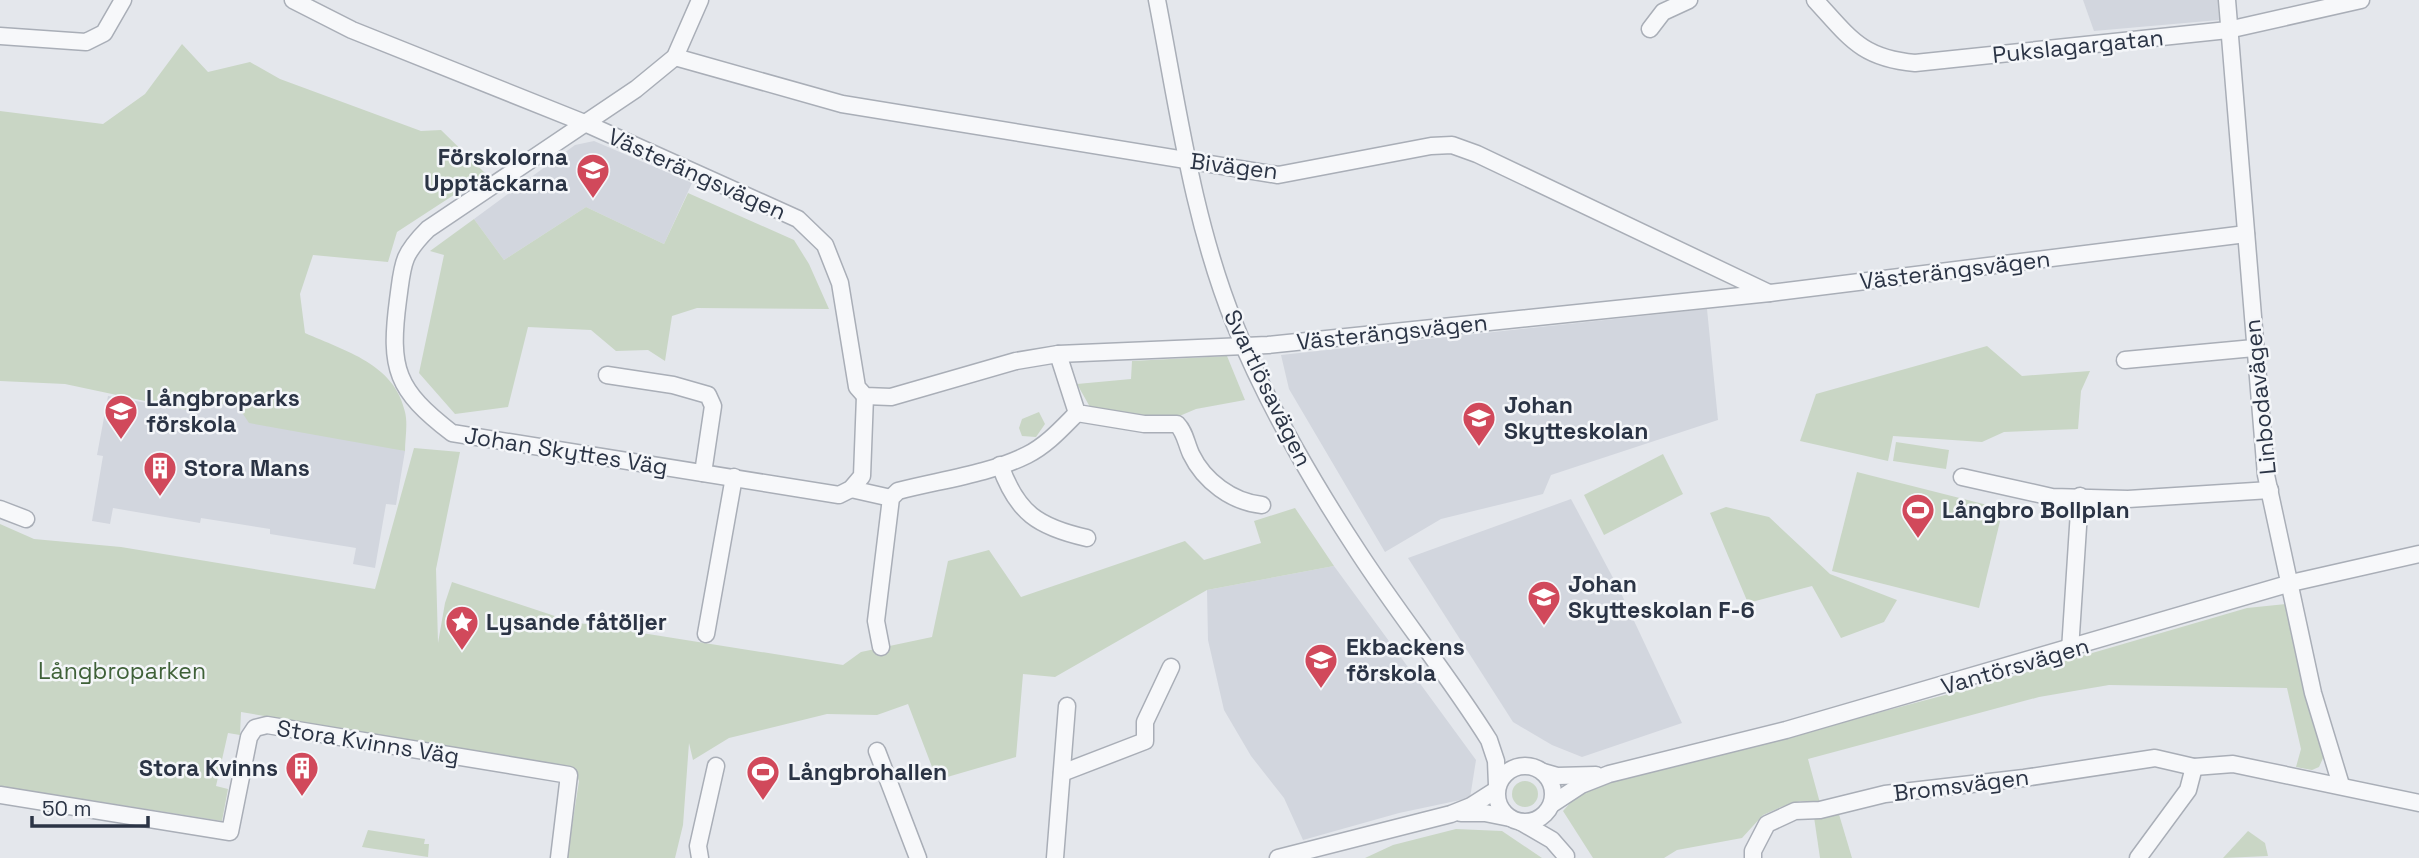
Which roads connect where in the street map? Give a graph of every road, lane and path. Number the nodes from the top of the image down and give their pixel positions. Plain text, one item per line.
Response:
1 (123, 0) edge
2 (293, 0) edge
3 (699, 0) edge
4 (1157, 0) edge
5 (1689, 0) edge
6 (1815, 0) edge
7 (2227, 0) edge
8 (2361, 0) edge
9 (1650, 29) dead end
10 (2228, 30) junction
11 (0, 36) edge
12 (675, 57) junction
13 (587, 124) junction
14 (1188, 161) junction
15 (2246, 234) junction
16 (1770, 293) junction
17 (1244, 347) junction
18 (2254, 348) junction
19 (1058, 354) junction
20 (2125, 360) dead end
21 (607, 375) dead end
22 (865, 396) junction
23 (1077, 413) junction
24 (1000, 465) junction
25 (703, 473) junction
26 (734, 477) junction
27 (1962, 477) dead end
28 (851, 489) junction
29 (2270, 490) junction
30 (2080, 496) junction
31 (891, 498) junction
32 (1262, 505) dead end
33 (0, 509) edge
34 (26, 519) dead end
35 (1087, 538) dead end
36 (2419, 554) edge
37 (2291, 583) junction
38 (706, 634) dead end
39 (881, 647) dead end
40 (2070, 650) junction
41 (1171, 667) dead end
42 (1067, 706) dead end
43 (1483, 731) junction
44 (877, 751) dead end
45 (716, 766) dead end
46 (2194, 767) junction
47 (1539, 770) junction
48 (1062, 773) junction
49 (1609, 774) junction
50 (2341, 785) junction
51 (1497, 787) junction
52 (0, 795) edge
53 (2419, 803) edge
54 (1551, 806) junction
55 (1451, 814) junction
56 (1515, 820) junction
57 (1567, 857) edge
58 (559, 858) edge
59 (701, 858) edge
60 (918, 858) edge
61 (1055, 858) edge
62 (1278, 858) edge
63 (1753, 858) edge
64 (2138, 858) edge

1 - 11 street
2 - 13 street, Västerängsvägen
3 - 12 street, Johan Skyttes Väg
4 - 14 street, Svartlösavägen
5 - 9 street
6 - 10 street, Pukslagargatan
7 - 10 street, Linbodavägen
8 - 10 street, Pukslagargatan
10 - 15 street, Linbodavägen
12 - 13 street, Johan Skyttes Väg
12 - 14 street, Bivägen
13 - 22 street, Västerängsvägen
13 - 25 street, Johan Skyttes Väg
14 - 16 street, Bivägen
14 - 17 street, Svartlösavägen
15 - 16 street, Västerängsvägen
15 - 18 street, Linbodavägen
16 - 17 street, Västerängsvägen
17 - 19 street, Västerängsvägen
17 - 43 street, Svartlösavägen
18 - 20 street
18 - 29 street, Linbodavägen
19 - 22 street, Västerängsvägen
19 - 23 street
21 - 25 street
22 - 28 street
23 - 24 street
23 - 32 street
24 - 31 street
24 - 35 street
25 - 26 street, Johan Skyttes Väg
26 - 28 street, Johan Skyttes Väg
26 - 38 street
27 - 30 street
28 - 31 street, Johan Skyttes Väg
29 - 30 street
29 - 37 street, Linbodavägen
30 - 40 street
31 - 39 street
33 - 34 street
36 - 37 street, Vantörsvägen
37 - 40 street, Vantörsvägen
37 - 50 street, Linbodavägen
40 - 49 street, Vantörsvägen
41 - 48 street
42 - 48 street
43 - 47 street, Svartlösavägen
43 - 51 street, Svartlösavägen
44 - 60 street
45 - 59 street
46 - 50 street, Bromsvägen
46 - 63 street, Bromsvägen
46 - 64 street
47 - 49 street, Vantörsvägen
47 - 51 street
47 - 54 street
48 - 61 street
49 - 54 street, Vantörsvägen
50 - 53 street, Bromsvägen
51 - 55 street
51 - 56 street
52 - 58 street, Stora Kvinns Väg
54 - 56 street
54 - 57 street
55 - 56 street
55 - 62 street
56 - 57 street

